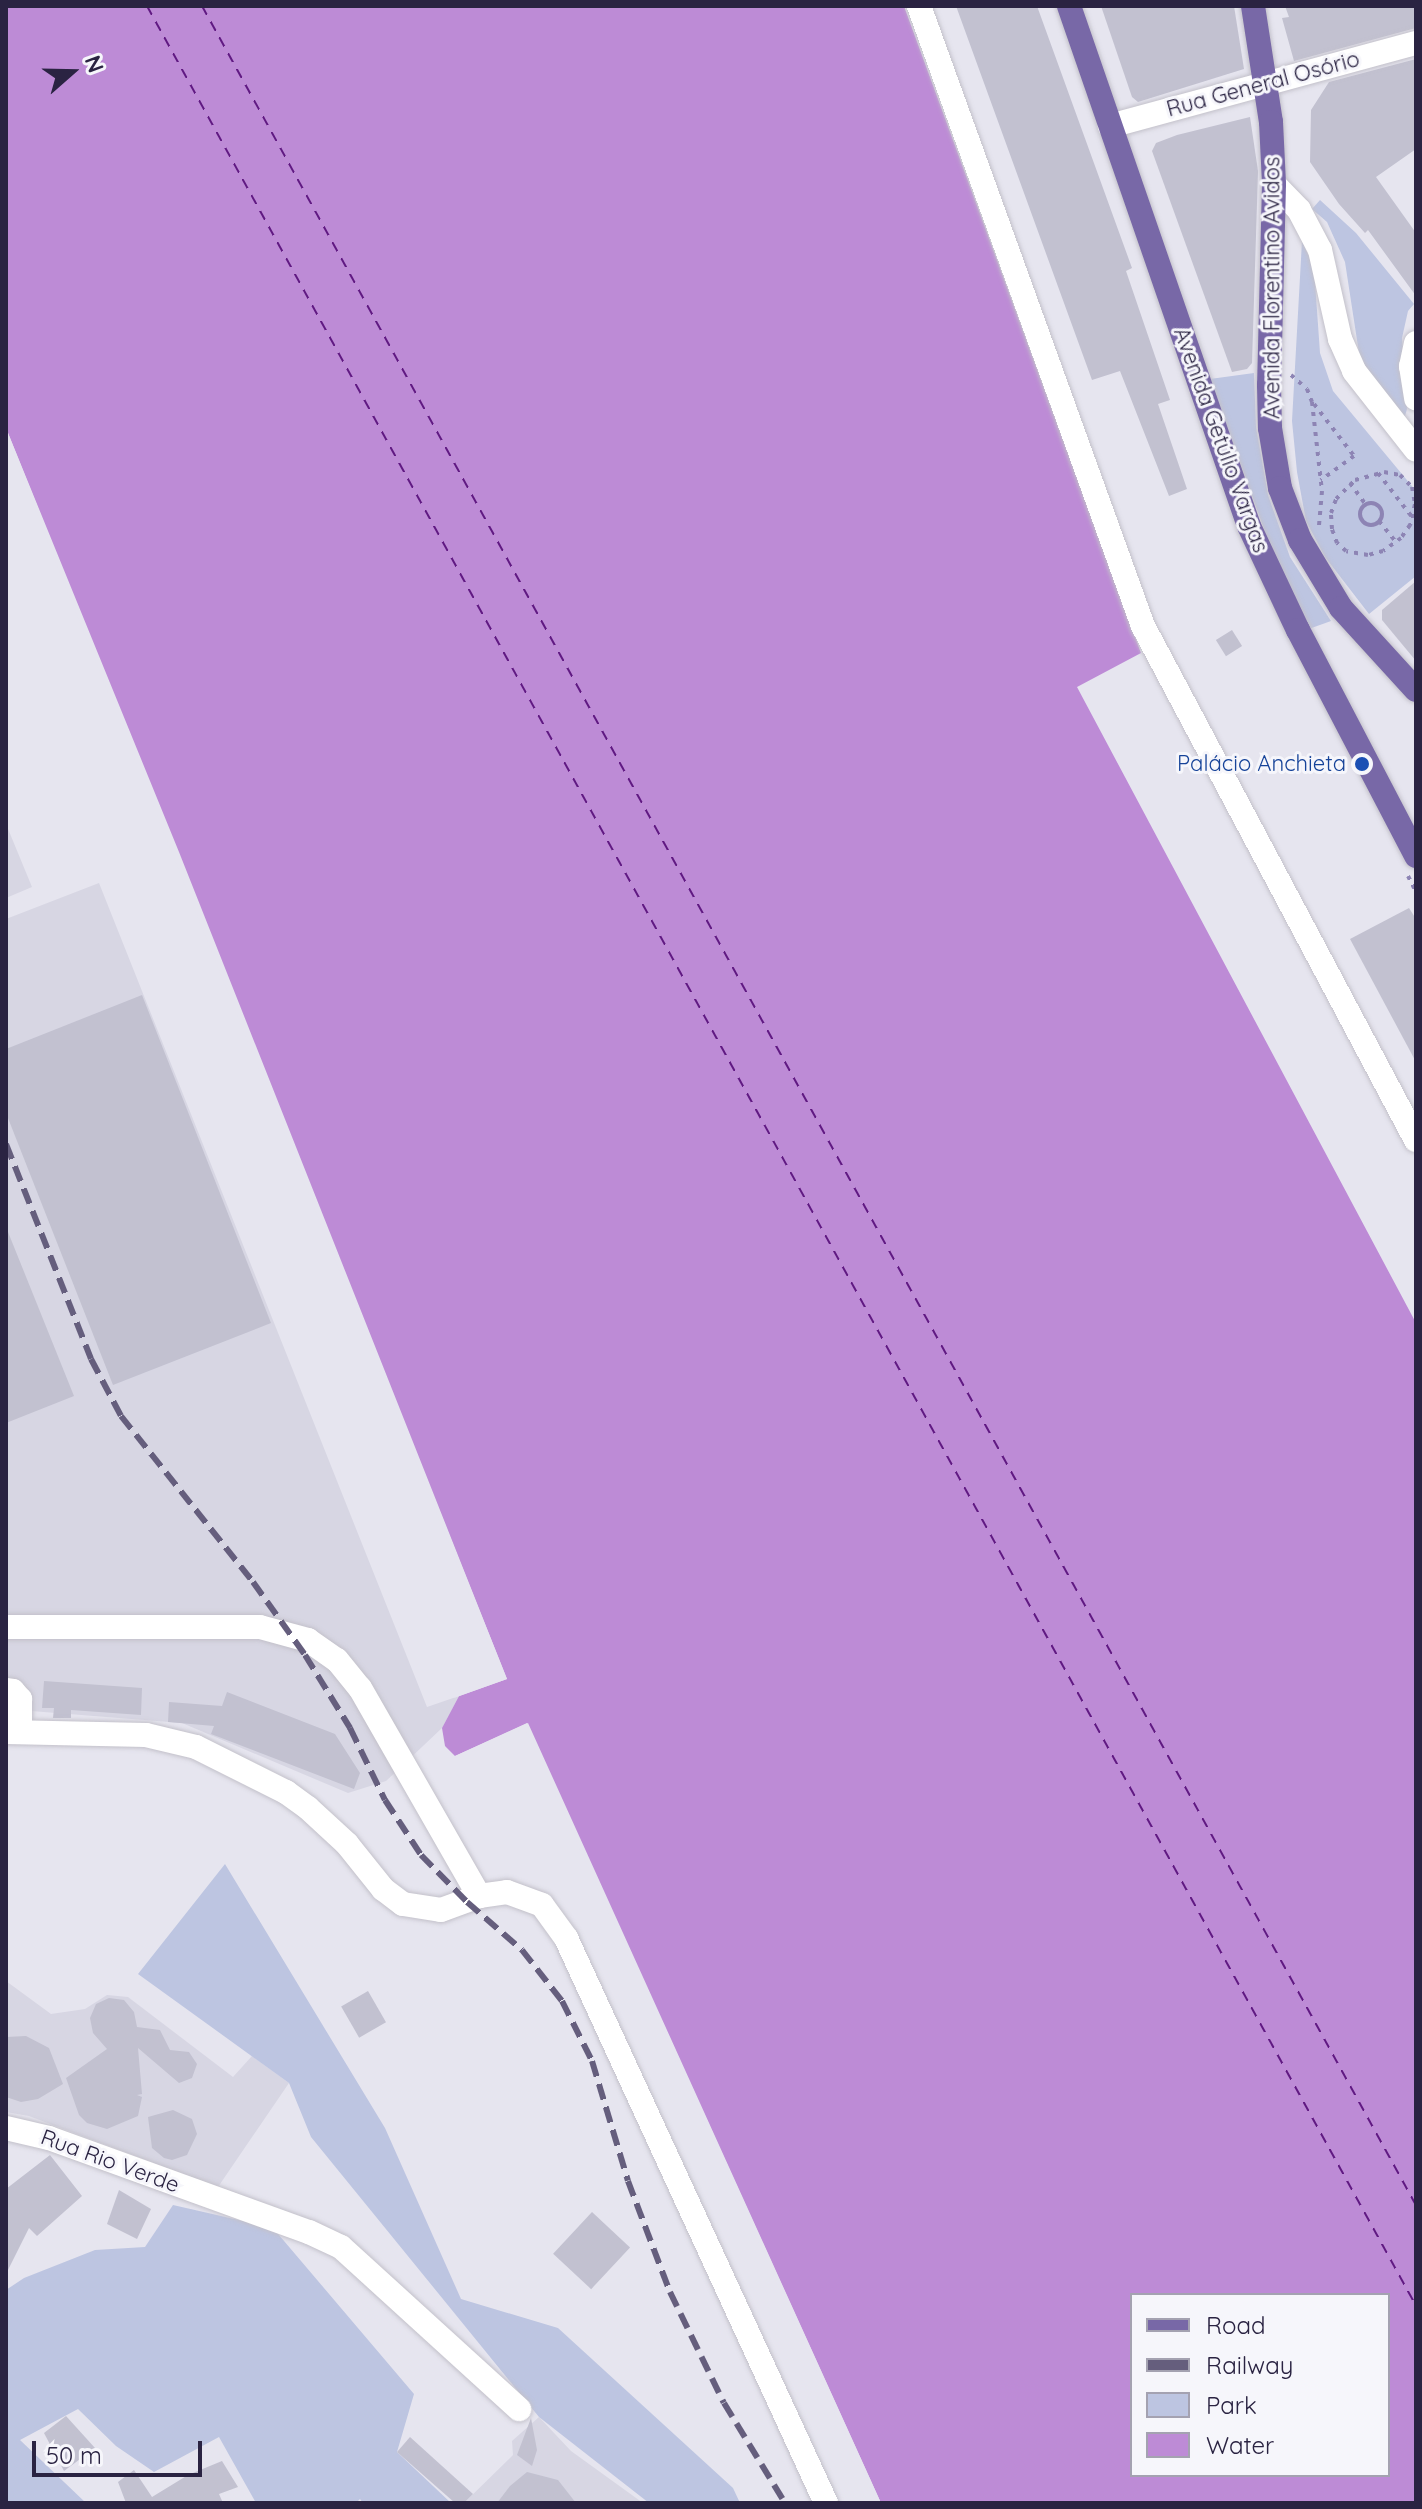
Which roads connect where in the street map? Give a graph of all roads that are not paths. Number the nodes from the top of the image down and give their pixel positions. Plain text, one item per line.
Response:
1 (919, 6) edge
2 (1069, 6) edge
3 (1253, 6) edge
4 (1416, 43) edge
5 (1267, 84) junction
6 (1110, 126) junction
7 (1274, 184) junction
8 (1416, 343) edge
9 (1416, 399) edge
10 (1413, 440) edge
11 (1416, 690) edge
12 (1416, 856) edge
13 (1416, 1140) edge
14 (6, 1627) edge
15 (6, 1690) edge
16 (13, 1732) edge
17 (479, 1896) junction
18 (6, 2128) edge
19 (519, 2409) dead end
20 (826, 2503) edge

1 - 13 street
2 - 6 main road, Avenida Getúlio Vargas
3 - 5 main road, Avenida Florentino Avidos
4 - 5 street, Rua General Osório
5 - 6 street, Rua General Osório
5 - 7 main road, Avenida Florentino Avidos
6 - 12 main road, Avenida Getúlio Vargas
7 - 10 street
7 - 11 main road, Avenida Florentino Avidos
8 - 9 street
14 - 17 street
15 - 16 street
16 - 17 street
17 - 20 street
18 - 19 street, Rua Rio Verde

